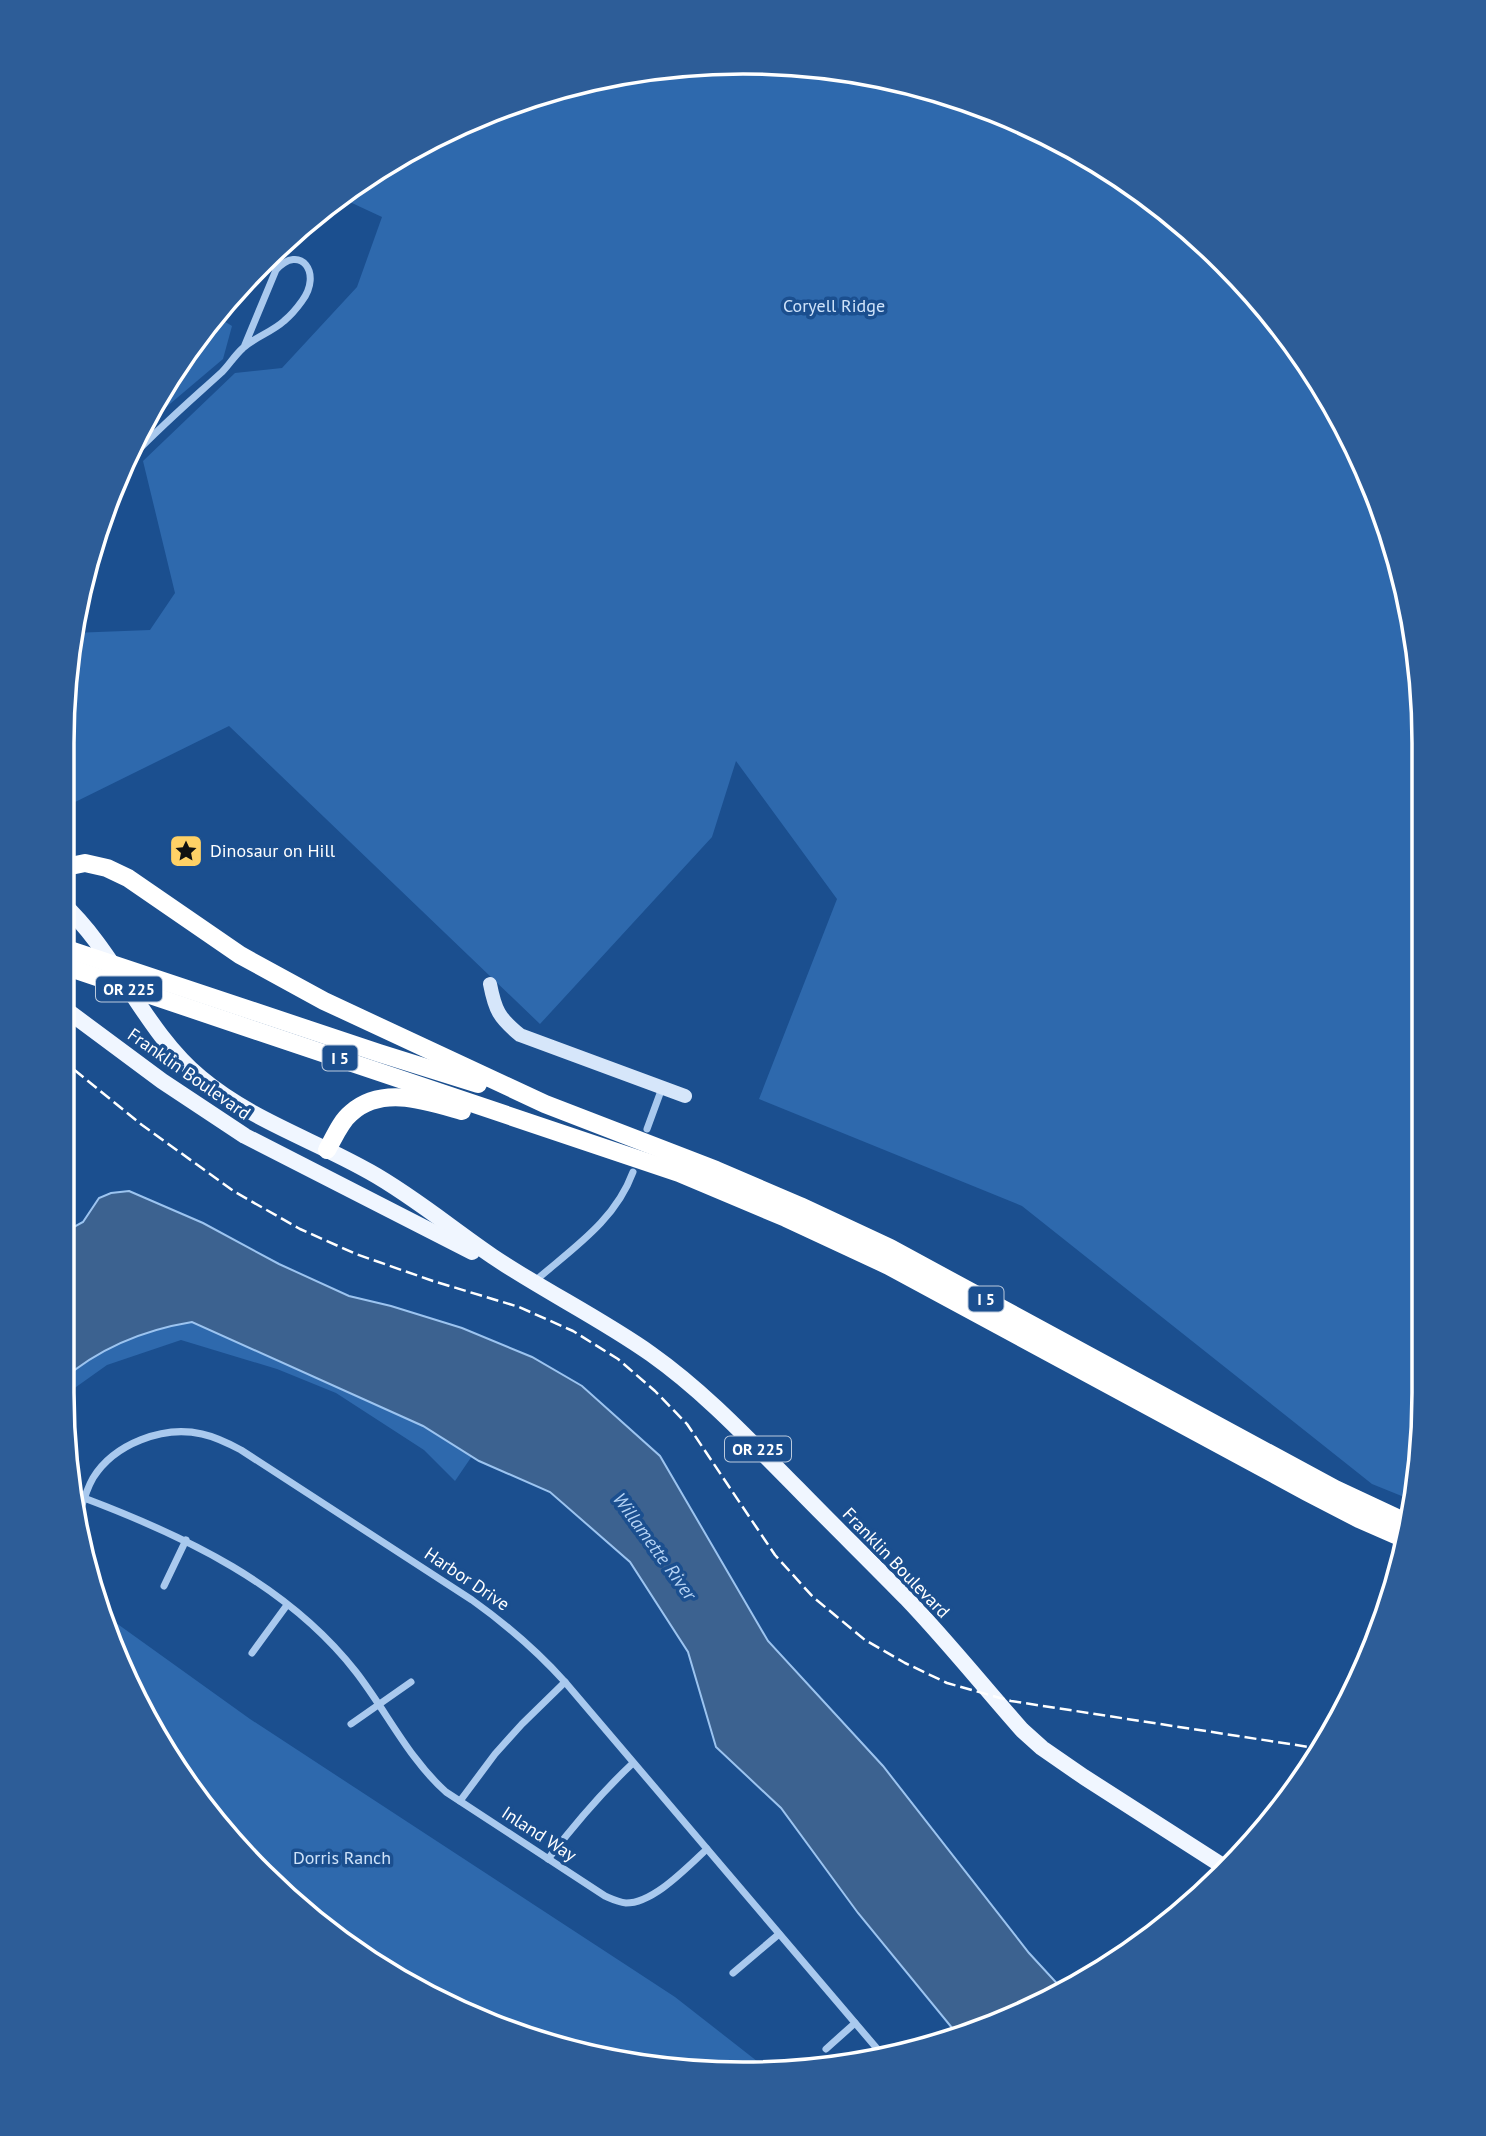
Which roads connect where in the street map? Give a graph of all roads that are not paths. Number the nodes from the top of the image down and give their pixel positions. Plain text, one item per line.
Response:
1 (244, 348) junction
2 (147, 439) edge
3 (74, 865) edge
4 (74, 914) edge
5 (74, 951) edge
6 (74, 969) edge
7 (491, 984) dead end
8 (74, 1016) edge
9 (662, 1088) junction
10 (685, 1096) dead end
11 (545, 1104) junction
12 (647, 1129) dead end
13 (327, 1150) junction
14 (619, 1152) junction
15 (300, 1165) junction
16 (633, 1172) dead end
17 (533, 1283) junction
18 (84, 1498) junction
19 (83, 1503) edge
20 (1401, 1520) edge
21 (1397, 1536) edge
22 (186, 1540) junction
23 (164, 1586) dead end
24 (287, 1605) junction
25 (252, 1653) dead end
26 (411, 1682) dead end
27 (565, 1682) junction
28 (379, 1705) junction
29 (351, 1724) dead end
30 (633, 1763) junction
31 (460, 1801) junction
32 (707, 1849) junction
33 (548, 1859) junction
34 (1219, 1863) edge
35 (779, 1934) junction
36 (733, 1973) dead end
37 (855, 2022) junction
38 (826, 2049) dead end
39 (878, 2049) edge

1 - 1 street
1 - 2 street
3 - 11 highway
4 - 13 main road, OR 225
5 - 11 highway, I 5
6 - 14 highway, I 5
7 - 9 street
8 - 15 main road, Franklin Boulevard
9 - 10 street
9 - 12 street
11 - 20 highway, I 5
13 - 14 highway
13 - 15 main road
13 - 17 main road, Franklin Boulevard / OR 225
14 - 21 highway, I 5
15 - 17 main road, Franklin Boulevard
16 - 17 street
17 - 34 main road, Franklin Boulevard / OR 225
18 - 19 street, Harbor Drive
18 - 22 street, Inland Way
18 - 27 street, Harbor Drive
22 - 23 street
22 - 24 street, Inland Way
24 - 25 street
24 - 28 street, Inland Way
26 - 28 street
27 - 30 street, Harbor Drive
27 - 31 street
28 - 29 street
28 - 31 street, Inland Way
30 - 32 street, Harbor Drive
30 - 33 street
31 - 33 street, Inland Way
32 - 33 street, Inland Way
32 - 35 street, Harbor Drive
35 - 36 street
35 - 37 street, Harbor Drive
37 - 38 street
37 - 39 street, Harbor Drive

